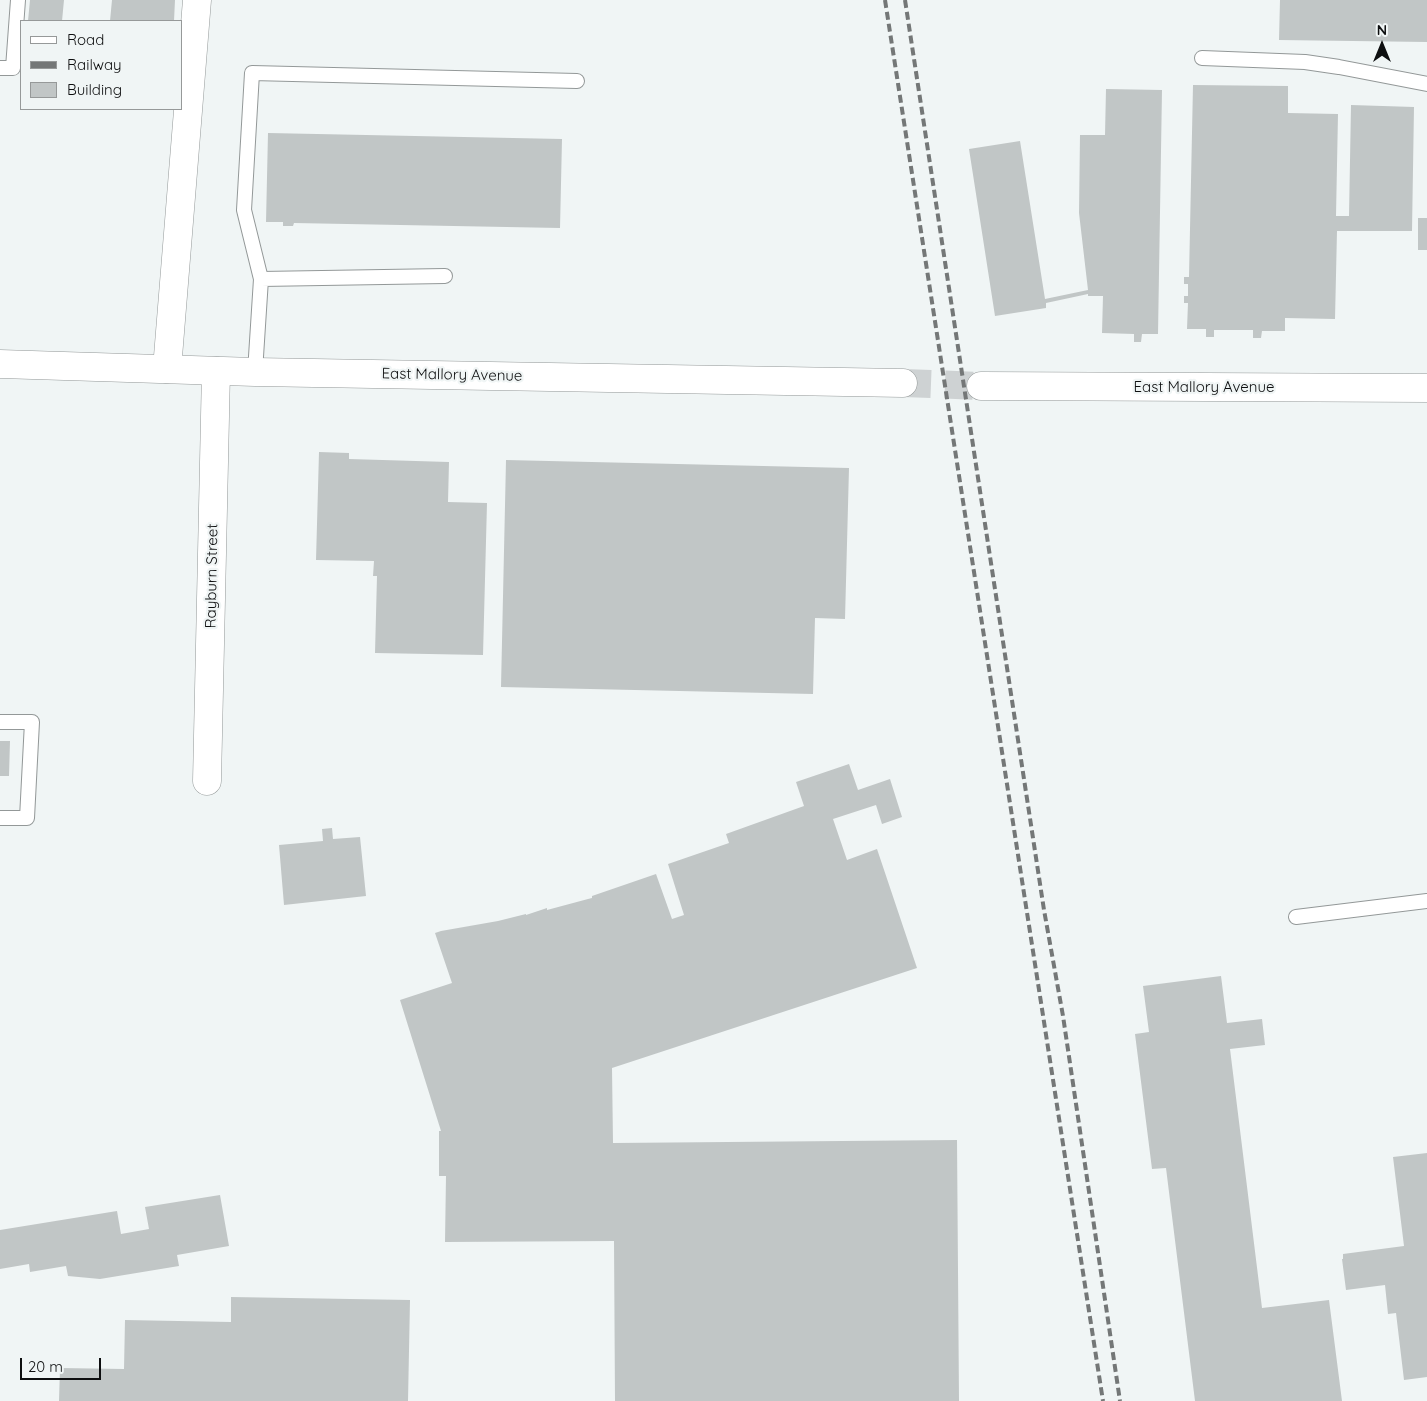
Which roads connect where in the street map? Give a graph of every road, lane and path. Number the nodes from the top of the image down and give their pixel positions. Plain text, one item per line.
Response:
1 (18, 0) edge
2 (197, 0) edge
3 (1202, 58) dead end
4 (0, 68) edge
5 (578, 80) dead end
6 (1427, 84) edge
7 (445, 276) dead end
8 (261, 279) junction
9 (0, 364) edge
10 (167, 369) junction
11 (216, 371) junction
12 (255, 372) junction
13 (903, 382) tunnel mouth
14 (981, 386) tunnel mouth
15 (1427, 388) edge
16 (0, 722) edge
17 (207, 781) dead end
18 (0, 818) edge
19 (1427, 902) edge
20 (1296, 917) dead end

1 - 4 lane
2 - 10 main road
3 - 6 lane
5 - 8 lane
7 - 8 lane
8 - 12 lane
9 - 10 main road, East Mallory Avenue
10 - 11 main road, East Mallory Avenue
11 - 12 main road, East Mallory Avenue
11 - 17 main road, Rayburn Street
12 - 13 main road, East Mallory Avenue
14 - 15 main road, East Mallory Avenue
16 - 18 lane
19 - 20 lane

